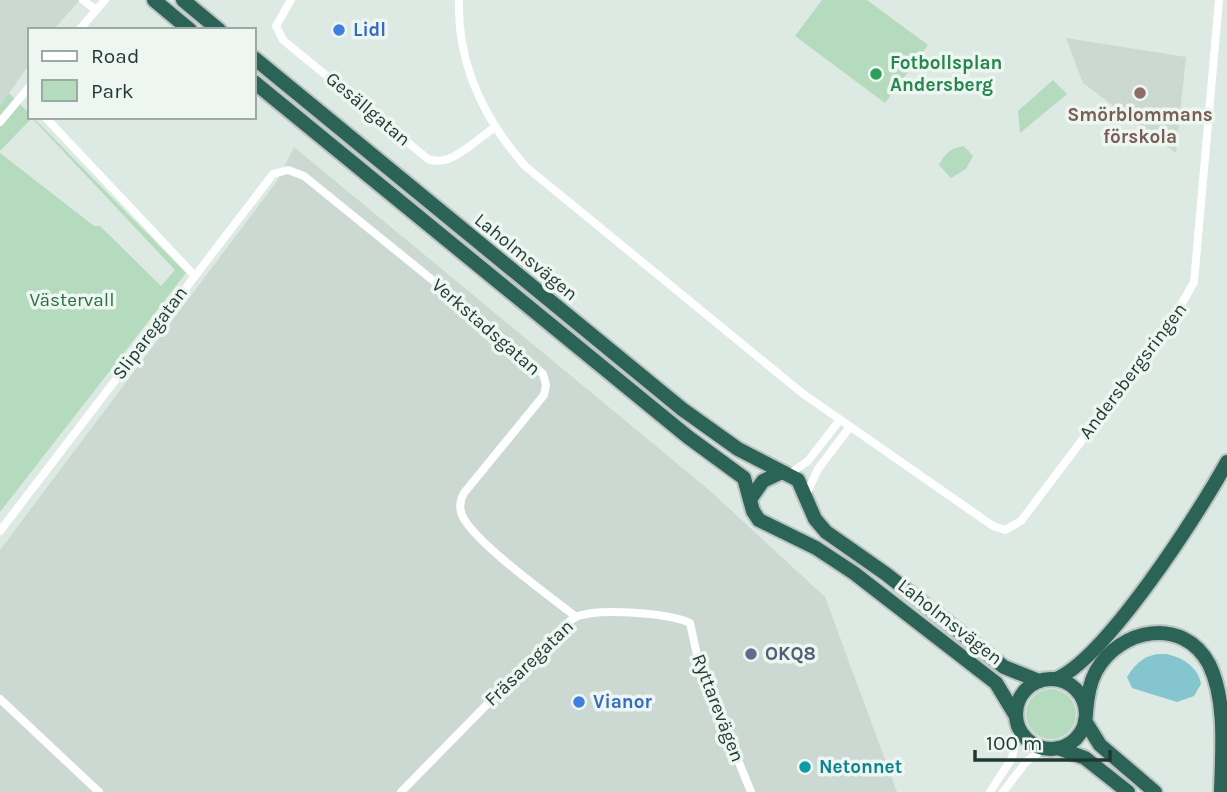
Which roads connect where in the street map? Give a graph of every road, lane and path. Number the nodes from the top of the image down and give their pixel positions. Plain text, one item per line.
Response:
1 (83, 0) edge
2 (105, 0) edge
3 (154, 0) edge
4 (183, 0) edge
5 (291, 0) edge
6 (459, 0) edge
7 (1219, 0) edge
8 (96, 10) junction
9 (81, 28) edge
10 (188, 28) edge
11 (217, 28) edge
12 (256, 60) edge
13 (256, 84) edge
14 (28, 88) edge
15 (22, 94) junction
16 (28, 100) edge
17 (47, 119) edge
18 (0, 122) edge
19 (494, 128) junction
20 (194, 275) junction
21 (839, 421) junction
22 (849, 428) junction
23 (1227, 462) edge
24 (785, 473) junction
25 (806, 495) junction
26 (751, 498) junction
27 (0, 531) edge
28 (575, 617) junction
29 (690, 623) joint
30 (1056, 679) junction
31 (1039, 681) junction
32 (0, 699) edge
33 (1086, 717) junction
34 (1017, 722) junction
35 (1051, 748) junction
36 (99, 792) edge
37 (401, 792) edge
38 (751, 792) edge
39 (990, 792) edge
40 (1003, 792) edge
41 (1128, 792) edge
42 (1155, 792) edge
43 (1221, 792) edge

1 - 8 street
2 - 8 street
3 - 10 highway
4 - 11 highway
5 - 19 street, Gesällgatan
6 - 19 street, Andersbergsringen
7 - 22 street, Andersbergsringen
8 - 9 street
12 - 24 highway, Laholmsvägen
13 - 26 highway, Laholmsvägen
14 - 15 street
15 - 16 street
15 - 18 street
17 - 20 street, Sliparegatan
19 - 21 street, Andersbergsringen
20 - 27 street, Sliparegatan
20 - 28 street, Verkstadsgatan
21 - 22 street, Andersbergsringen
21 - 24 street
22 - 25 street
23 - 30 highway
24 - 25 highway, Laholmsvägen
24 - 26 highway
25 - 31 highway, Laholmsvägen
26 - 34 highway, Laholmsvägen
28 - 29 street, Fräsaregatan
28 - 37 street, Fräsaregatan
29 - 38 street, Ryttarevägen
30 - 31 highway, Laholmsvägen
30 - 33 highway
31 - 34 highway
32 - 36 street
33 - 35 highway
33 - 42 highway
33 - 43 highway
34 - 35 highway, Laholmsvägen
34 - 39 street
35 - 40 street
35 - 41 highway, Laholmsvägen

